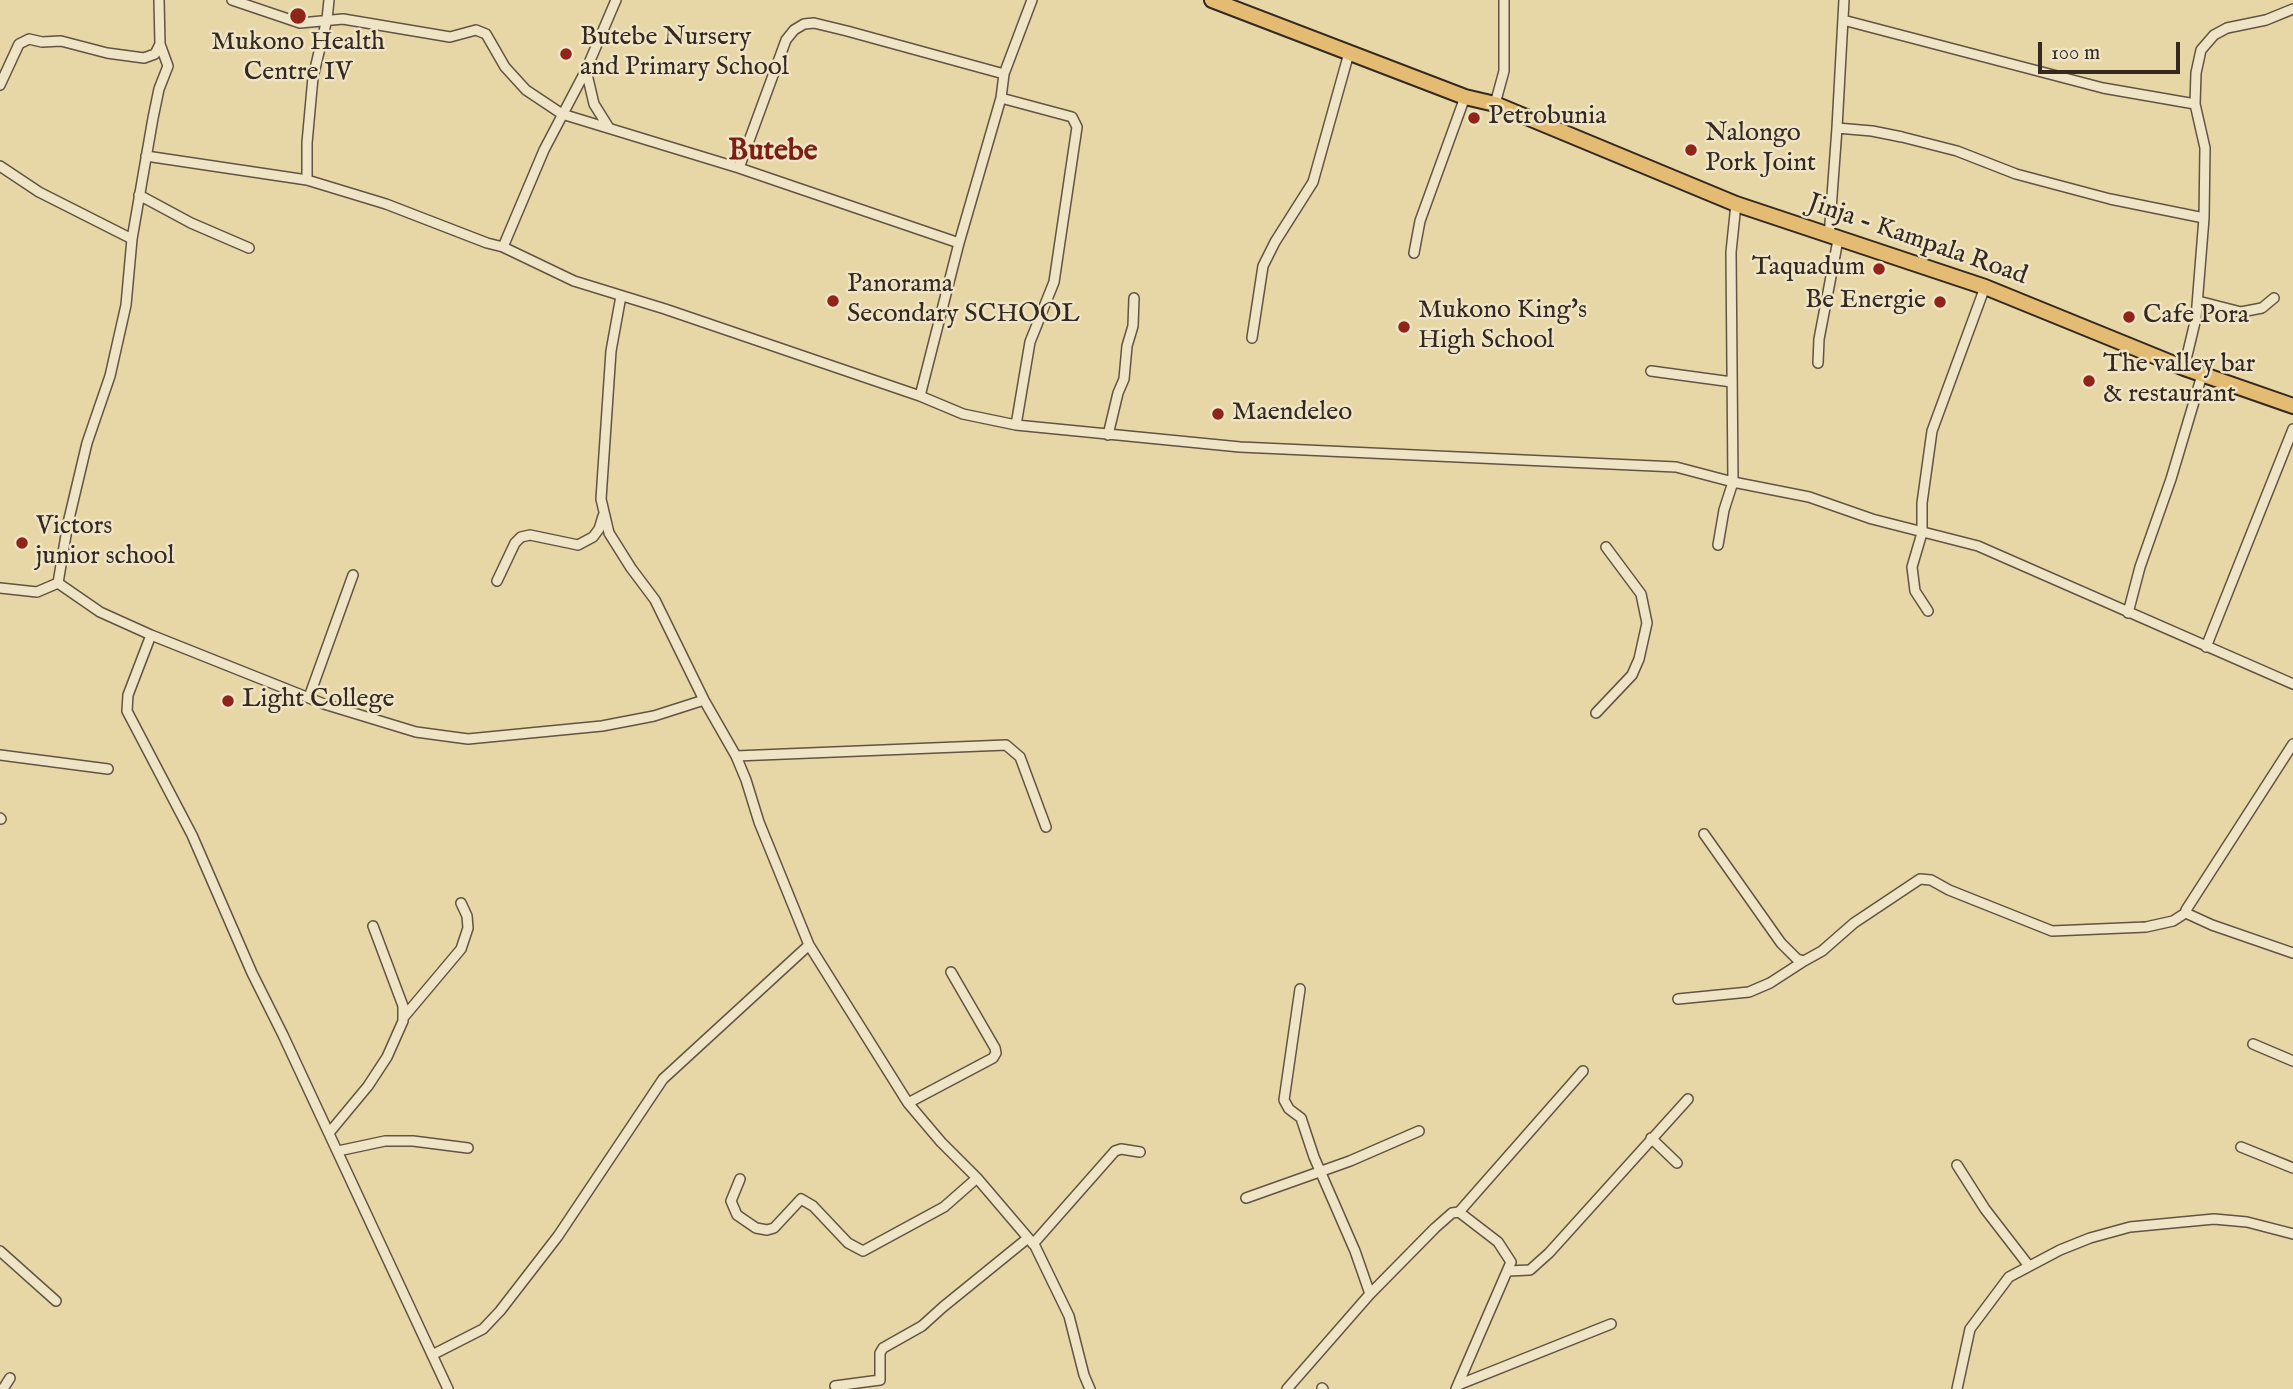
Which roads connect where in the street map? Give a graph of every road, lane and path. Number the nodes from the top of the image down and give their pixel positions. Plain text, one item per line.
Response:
1 (159, 0) edge
2 (232, 0) edge
3 (328, 0) edge
4 (616, 0) edge
5 (1032, 0) edge
6 (1212, 0) edge
7 (1504, 0) edge
8 (1844, 0) edge
9 (2293, 9) edge
10 (327, 19) junction
11 (1843, 20) junction
12 (160, 44) junction
13 (1349, 53) junction
14 (586, 70) junction
15 (1004, 74) junction
16 (0, 85) edge
17 (1465, 97) junction
18 (1001, 98) junction
19 (1495, 104) junction
20 (2195, 104) junction
21 (562, 114) junction
22 (609, 128) junction
23 (1837, 128) junction
24 (146, 156) junction
25 (0, 166) edge
26 (739, 168) junction
27 (307, 180) junction
28 (139, 195) junction
29 (1735, 204) junction
30 (2204, 218) junction
31 (1833, 238) junction
32 (132, 239) junction
33 (959, 243) junction
34 (503, 247) junction
35 (248, 248) dead end
36 (1414, 253) dead end
37 (1985, 287) junction
38 (621, 296) junction
39 (1134, 298) dead end
40 (2274, 298) dead end
41 (2198, 301) junction
42 (1252, 338) dead end
43 (1818, 363) dead end
44 (2184, 368) junction
45 (1651, 371) dead end
46 (2202, 375) junction
47 (1731, 382) junction
48 (920, 396) junction
49 (2293, 406) edge
50 (1016, 425) junction
51 (2293, 429) edge
52 (1108, 435) junction
53 (1734, 482) junction
54 (603, 516) junction
55 (1922, 533) junction
56 (1718, 545) dead end
57 (1606, 547) dead end
58 (353, 575) dead end
59 (497, 581) dead end
60 (58, 583) junction
61 (0, 588) edge
62 (1928, 611) dead end
63 (2128, 613) junction
64 (151, 635) junction
65 (2206, 647) junction
66 (2293, 684) edge
67 (309, 697) junction
68 (704, 700) junction
69 (1596, 713) dead end
70 (2293, 744) edge
71 (0, 755) edge
72 (736, 755) junction
73 (108, 769) dead end
74 (1046, 827) dead end
75 (1704, 834) dead end
76 (461, 903) dead end
77 (2187, 912) junction
78 (373, 926) dead end
79 (809, 944) junction
80 (2293, 953) edge
81 (1804, 961) junction
82 (951, 972) dead end
83 (1300, 989) dead end
84 (1678, 999) dead end
85 (403, 1018) junction
86 (2253, 1044) dead end
87 (2293, 1061) edge
88 (1583, 1071) dead end
89 (1688, 1099) dead end
90 (908, 1103) junction
91 (1419, 1130) dead end
92 (329, 1133) junction
93 (1651, 1138) junction
94 (2241, 1147) dead end
95 (468, 1148) dead end
96 (338, 1151) junction
97 (1140, 1152) dead end
98 (1677, 1163) dead end
99 (1957, 1165) dead end
100 (2293, 1168) edge
101 (1320, 1172) junction
102 (977, 1178) junction
103 (740, 1179) dead end
104 (1246, 1198) dead end
105 (1459, 1212) junction
106 (2293, 1234) edge
107 (1030, 1241) junction
108 (0, 1251) edge
109 (2029, 1266) junction
110 (1508, 1271) junction
111 (1370, 1294) junction
112 (56, 1301) dead end
113 (1611, 1324) dead end
114 (432, 1354) junction
115 (10, 1378) dead end
116 (881, 1384) edge
117 (835, 1385) dead end
118 (1457, 1387) edge
119 (3, 1389) edge
120 (448, 1389) edge
121 (1090, 1389) edge
122 (1287, 1389) edge
123 (1957, 1389) edge

1 - 12 street
2 - 10 street
3 - 10 street
4 - 14 street
5 - 15 street
6 - 13 highway, Jinja - Kampala Road
7 - 19 street
8 - 11 street
9 - 20 street
10 - 21 street
10 - 27 street
11 - 20 street
11 - 23 street
12 - 16 street
12 - 24 street
13 - 17 highway, Jinja - Kampala Road
13 - 42 street
14 - 21 street
14 - 22 street
15 - 18 street
15 - 26 street
17 - 19 highway, Jinja - Kampala Road
17 - 36 street
18 - 33 street
18 - 50 street
19 - 29 highway, Jinja - Kampala Road
20 - 30 street
21 - 22 street
21 - 34 street
22 - 26 street
23 - 30 street
23 - 31 street
24 - 27 street
24 - 28 street
25 - 32 street
26 - 33 street
27 - 34 street
28 - 32 street
28 - 35 street
29 - 31 highway, Jinja - Kampala Road
29 - 47 street
30 - 41 street
31 - 37 highway, Jinja - Kampala Road
31 - 43 street
32 - 60 street
33 - 48 street
34 - 38 street
37 - 44 highway, Jinja - Kampala Road
37 - 55 street
38 - 48 street
38 - 54 street
39 - 52 street
40 - 41 street
41 - 44 street
44 - 46 highway, Jinja - Kampala Road
45 - 47 street
46 - 49 highway, Jinja - Kampala Road
46 - 63 street
47 - 53 street
48 - 50 street
50 - 52 street
51 - 65 street
52 - 53 street
53 - 55 street
53 - 56 street
54 - 59 street
54 - 68 street
55 - 62 street
55 - 63 street
57 - 69 street
58 - 67 street
60 - 61 street
60 - 64 street
63 - 65 street
64 - 67 street
64 - 92 street
65 - 66 street
67 - 68 street
68 - 72 street
70 - 77 street
71 - 73 street
72 - 74 street
72 - 79 street
75 - 81 street
76 - 85 street
77 - 80 street
77 - 81 street
78 - 85 street
79 - 90 street
79 - 114 street
81 - 84 street
82 - 90 street
83 - 101 street
85 - 92 street
86 - 87 street
88 - 105 street
89 - 93 street
90 - 102 street
91 - 101 street
92 - 96 street
93 - 98 street
93 - 110 street
94 - 100 street
95 - 96 street
96 - 114 street
97 - 107 street
99 - 109 street
101 - 104 street
101 - 111 street
102 - 103 street
102 - 107 street
105 - 110 street
105 - 111 street
106 - 109 street
107 - 116 street
107 - 121 street
108 - 112 street
109 - 123 street
110 - 118 street
111 - 122 street
113 - 118 street
114 - 120 street
115 - 119 street
116 - 117 street

